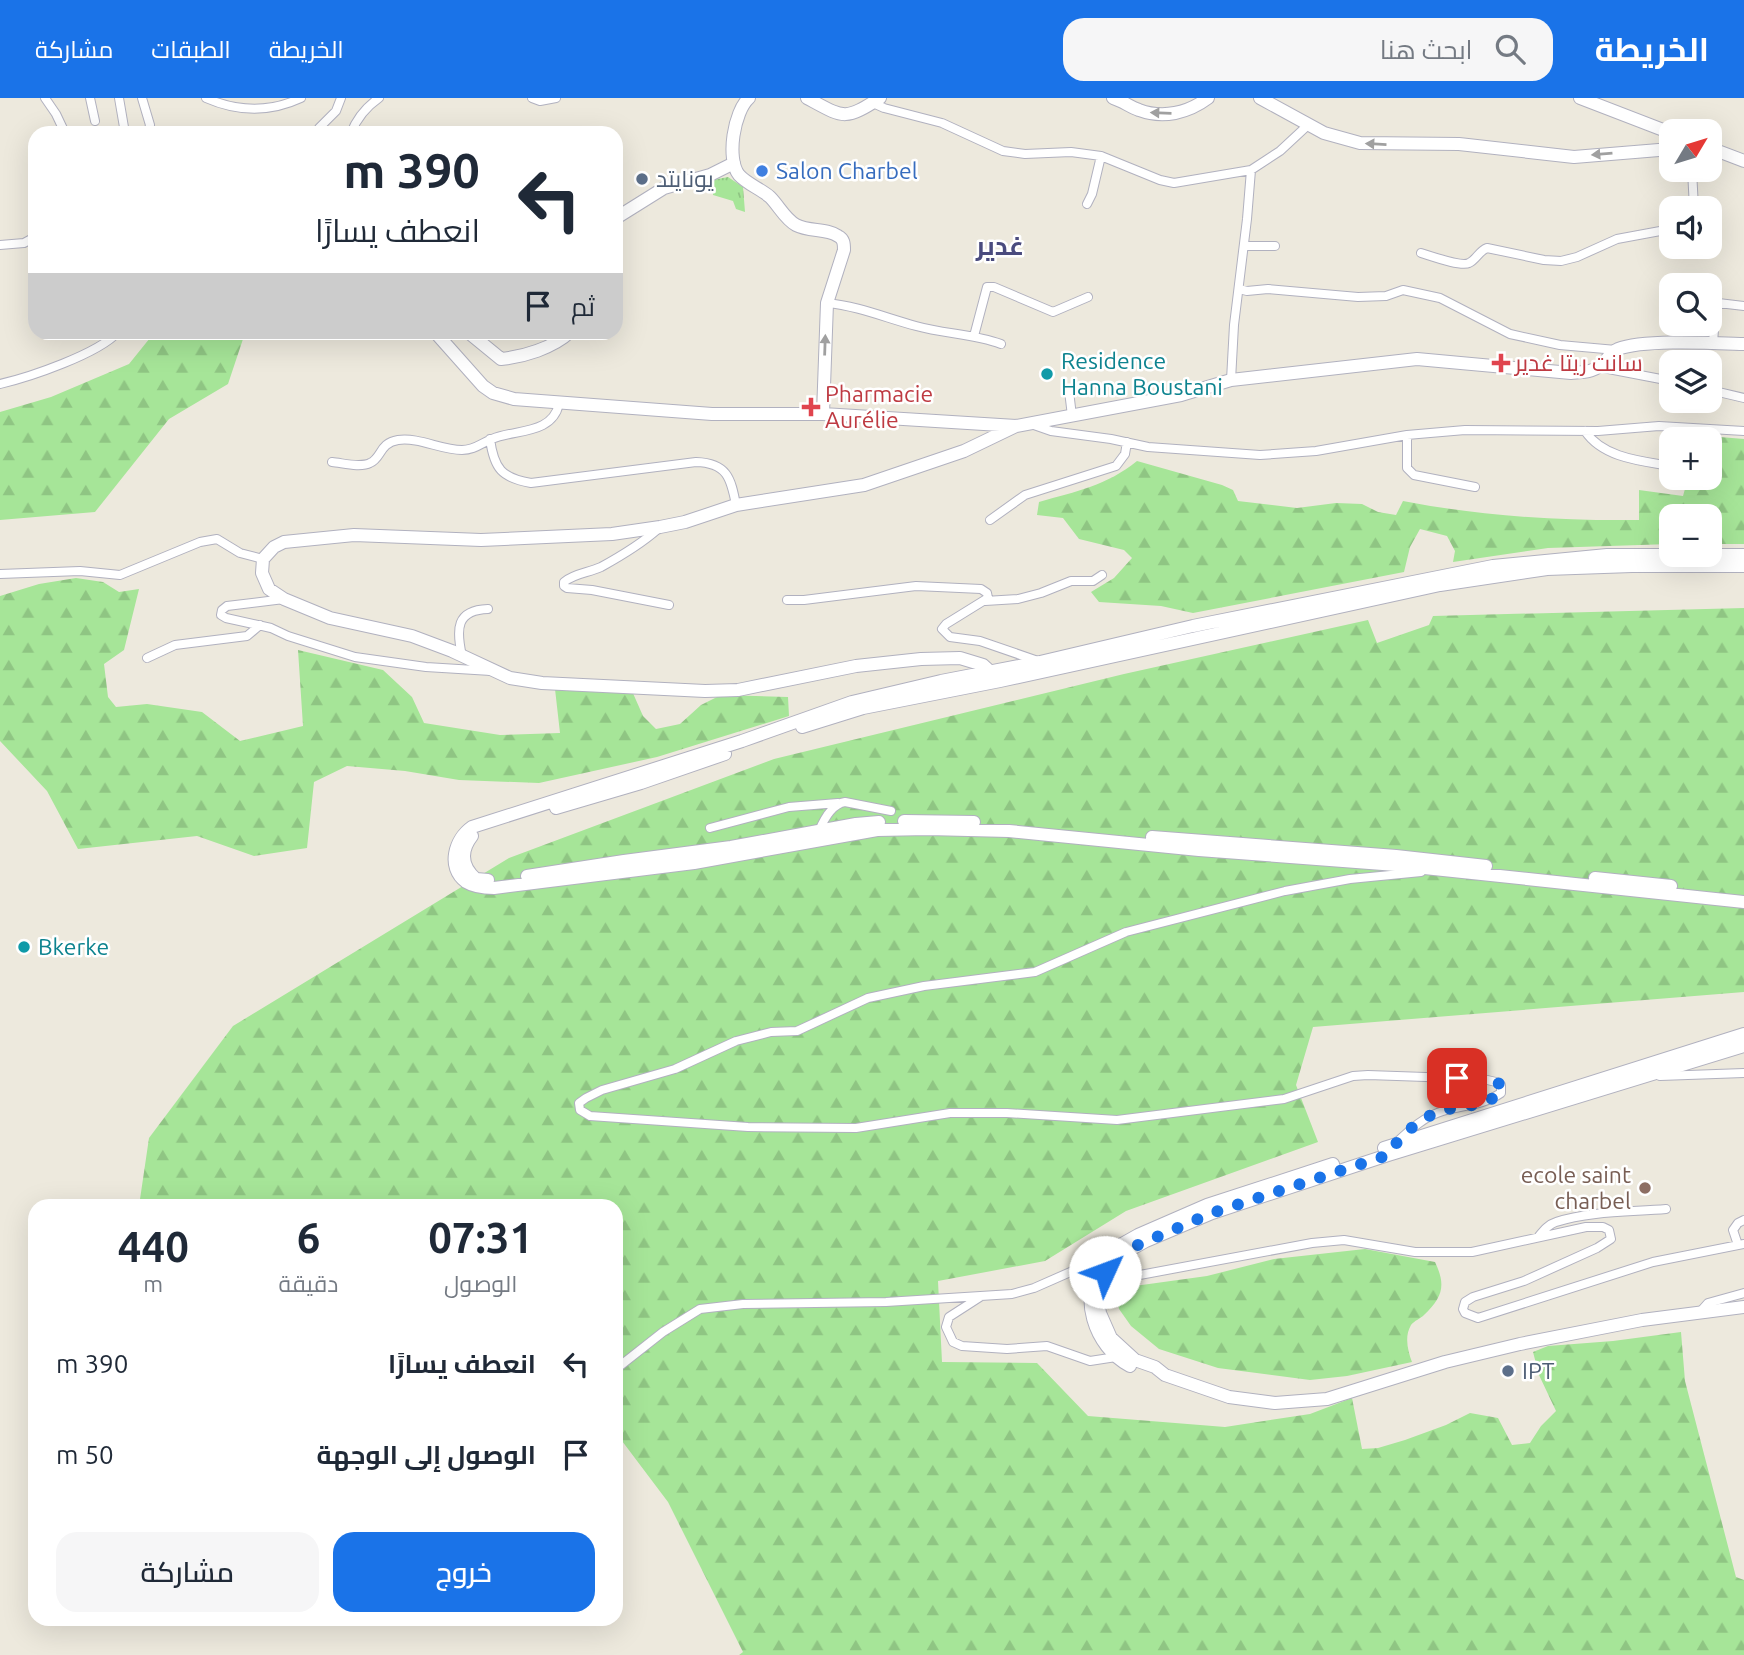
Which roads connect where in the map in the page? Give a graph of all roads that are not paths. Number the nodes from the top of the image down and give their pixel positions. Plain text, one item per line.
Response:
1 (45, 98) edge
2 (90, 98) edge
3 (119, 98) edge
4 (142, 98) edge
5 (206, 98) edge
6 (231, 98) edge
7 (301, 98) edge
8 (341, 98) edge
9 (379, 98) edge
10 (532, 98) edge
11 (556, 98) edge
12 (749, 98) edge
13 (807, 98) edge
14 (1113, 98) edge
15 (1208, 98) edge
16 (1260, 98) edge
17 (1580, 98) edge
18 (877, 100) edge
19 (229, 107) junction
20 (94, 121) dead end
21 (1308, 125) junction
22 (62, 126) edge
23 (124, 126) edge
24 (150, 126) edge
25 (321, 126) edge
26 (354, 126) edge
27 (1659, 130) edge
28 (1659, 149) edge
29 (1722, 153) edge
30 (1101, 156) junction
31 (1744, 161) edge
32 (734, 163) junction
33 (1251, 170) junction
34 (1087, 204) dead end
35 (623, 214) edge
36 (1659, 231) edge
37 (28, 241) edge
38 (0, 245) edge
39 (1244, 246) junction
40 (1275, 246) dead end
41 (1422, 253) dead end
42 (1238, 289) junction
43 (1088, 297) dead end
44 (827, 303) junction
45 (1722, 303) edge
46 (1744, 306) edge
47 (974, 336) junction
48 (1713, 336) edge
49 (108, 340) edge
50 (442, 340) edge
51 (477, 340) edge
52 (560, 340) edge
53 (1713, 343) junction
54 (1001, 344) dead end
55 (1744, 344) edge
56 (1616, 350) junction
57 (1598, 367) junction
58 (1231, 380) junction
59 (1659, 380) edge
60 (0, 384) edge
61 (1082, 389) dead end
62 (1722, 393) edge
63 (1744, 398) edge
64 (559, 404) junction
65 (823, 414) junction
66 (1072, 416) junction
67 (1031, 424) junction
68 (1016, 426) junction
69 (1585, 430) junction
70 (1744, 431) edge
71 (1407, 435) junction
72 (490, 439) junction
73 (1127, 442) junction
74 (332, 462) dead end
75 (1659, 464) edge
76 (1475, 487) dead end
77 (736, 505) junction
78 (990, 520) dead end
79 (660, 527) junction
80 (1744, 555) edge
81 (263, 559) junction
82 (1744, 566) edge
83 (0, 574) edge
84 (1102, 575) dead end
85 (284, 599) junction
86 (787, 600) dead end
87 (985, 601) junction
88 (668, 605) dead end
89 (488, 609) dead end
90 (260, 625) junction
91 (462, 656) junction
92 (147, 659) dead end
93 (1040, 662) junction
94 (1052, 669) junction
95 (493, 672) junction
96 (996, 677) junction
97 (838, 803) junction
98 (891, 811) dead end
99 (710, 828) dead end
100 (819, 831) junction
101 (461, 868) junction
102 (1448, 871) junction
103 (1744, 894) edge
104 (1744, 902) edge
105 (1744, 1034) edge
106 (1744, 1046) edge
107 (1744, 1073) edge
108 (1643, 1077) junction
109 (1391, 1149) junction
110 (1666, 1209) dead end
111 (1744, 1220) edge
112 (1539, 1236) junction
113 (1741, 1245) edge
114 (1109, 1255) junction
115 (1098, 1277) junction
116 (1744, 1293) edge
117 (979, 1297) junction
118 (1744, 1307) edge
119 (1698, 1313) junction
120 (1116, 1357) junction
121 (623, 1363) edge
122 (1165, 1375) junction

1 - 22 street
2 - 20 street
3 - 23 street
4 - 24 street
5 - 19 street
6 - 19 street
7 - 19 street
8 - 25 street
9 - 26 street
10 - 11 street
12 - 32 main road
13 - 18 main road
15 -> 14 main road
16 - 21 main road
17 - 27 main road
18 - 30 street
28 -> 21 main road
21 - 33 street
29 - 31 main road
30 - 33 street
30 - 34 street
32 - 35 main road
32 - 44 main road
33 - 39 street
36 - 41 street
37 - 38 street
39 - 40 street
39 - 42 street
42 - 56 street
42 - 58 street
43 - 47 street
44 - 47 street
65 -> 44 main road
45 - 46 street
47 - 54 street
48 - 53 street
49 - 60 street
50 - 64 main road
51 - 52 main road
53 - 55 main road
53 - 56 main road
56 - 57 main road
57 - 58 main road
57 - 59 street
58 - 66 main road
61 - 66 street
62 - 63 street
64 - 65 main road
64 - 72 street
65 - 68 main road
66 - 67 main road
67 - 68 main road
67 - 73 street
68 - 77 main road
69 - 70 street
69 - 71 street
69 - 75 street
71 - 73 street
71 - 76 street
72 - 74 street
72 - 77 street
73 - 78 street
77 - 79 main road
79 - 81 main road
79 - 88 street
80 - 93 main road
81 - 83 street
81 - 85 main road
82 - 94 main road
84 - 87 street
85 - 90 street
85 - 91 main road
86 - 87 street
87 - 93 street
89 - 91 street
90 - 92 street
90 - 95 street
91 - 95 main road
93 - 94 street
93 - 96 main road
94 - 96 main road
95 - 96 main road
96 - 101 main road
97 - 98 street
97 - 99 street
97 - 100 street
100 - 101 main road
100 - 103 main road
101 - 102 main road
102 - 104 main road
102 - 109 street
105 - 109 main road
106 - 108 main road
107 - 108 street
108 - 109 main road
109 - 114 main road
109 - 115 main road
110 - 112 street
111 - 113 street
112 - 113 street
112 - 115 street
114 - 115 main road
114 - 117 street
115 - 120 main road
115 - 122 main road
116 - 119 street
117 - 120 street
117 - 121 street
118 - 119 main road
119 - 122 main road
120 - 122 main road

